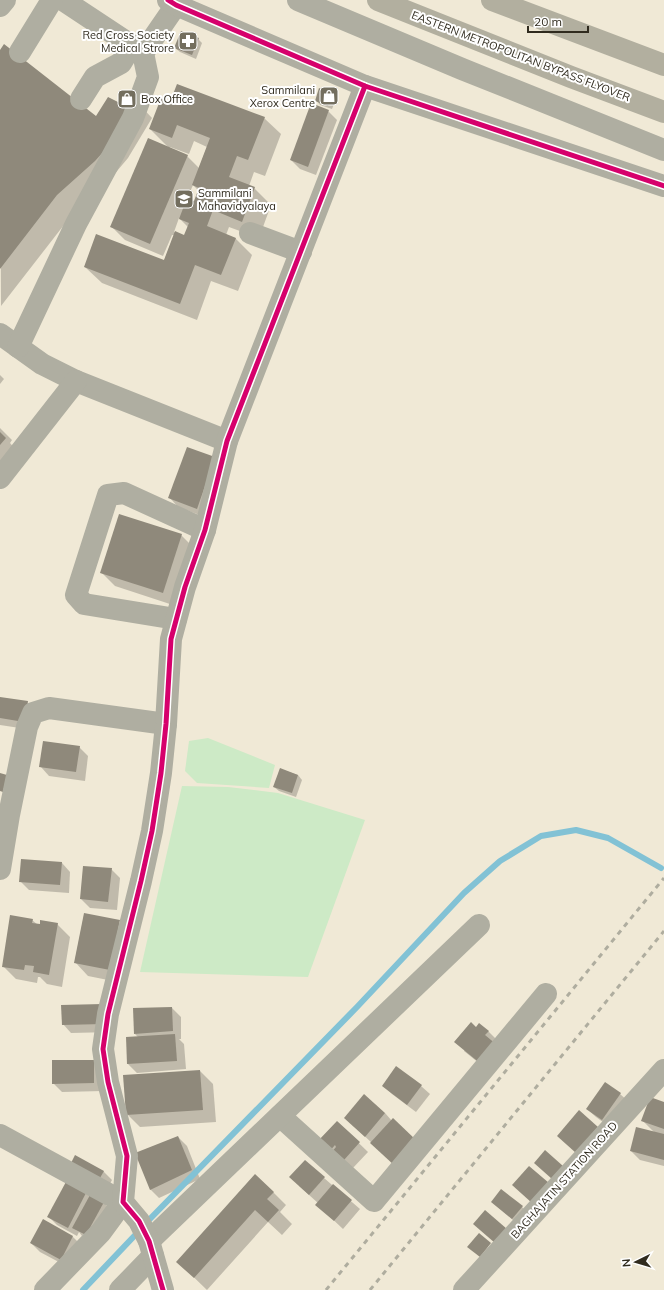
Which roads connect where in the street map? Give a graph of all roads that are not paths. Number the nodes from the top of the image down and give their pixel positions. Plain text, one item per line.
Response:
1 (5, 0) edge
2 (52, 0) edge
3 (63, 0) edge
4 (298, 0) edge
5 (378, 0) edge
6 (492, 0) edge
7 (172, 2) edge
8 (0, 6) edge
9 (138, 49) junction
10 (20, 52) dead end
11 (664, 65) edge
12 (365, 86) junction
13 (81, 99) dead end
14 (664, 112) edge
15 (664, 150) edge
16 (664, 186) edge
17 (250, 233) dead end
18 (301, 252) junction
19 (0, 334) edge
20 (18, 347) junction
21 (76, 381) junction
22 (227, 441) junction
23 (0, 478) edge
24 (205, 530) junction
25 (176, 619) junction
26 (166, 724) junction
27 (0, 868) edge
28 (479, 925) dead end
29 (546, 994) dead end
30 (660, 1081) edge
31 (280, 1116) junction
32 (0, 1135) edge
33 (123, 1202) junction
34 (151, 1249) junction
35 (45, 1290) edge
36 (120, 1290) edge
37 (163, 1290) edge
38 (464, 1290) edge

1 - 8 street
2 - 10 street
3 - 9 street
4 - 15 street
5 - 14 main road, EASTERN METROPOLITAN BYPASS FLYOVER
6 - 11 main road
7 - 9 street
7 - 12 street
9 - 13 street
9 - 20 street
12 - 16 street
12 - 18 street
17 - 18 street
18 - 22 street
19 - 20 street
20 - 21 street
21 - 22 street
21 - 23 street
22 - 24 street
24 - 25 street
24 - 25 street
25 - 26 street
26 - 27 street
26 - 33 street
28 - 31 street
29 - 31 street
30 - 38 street, BAGHAJATIN STATION ROAD
31 - 34 street
32 - 33 street
33 - 34 street
33 - 35 street
34 - 36 street
34 - 37 street

